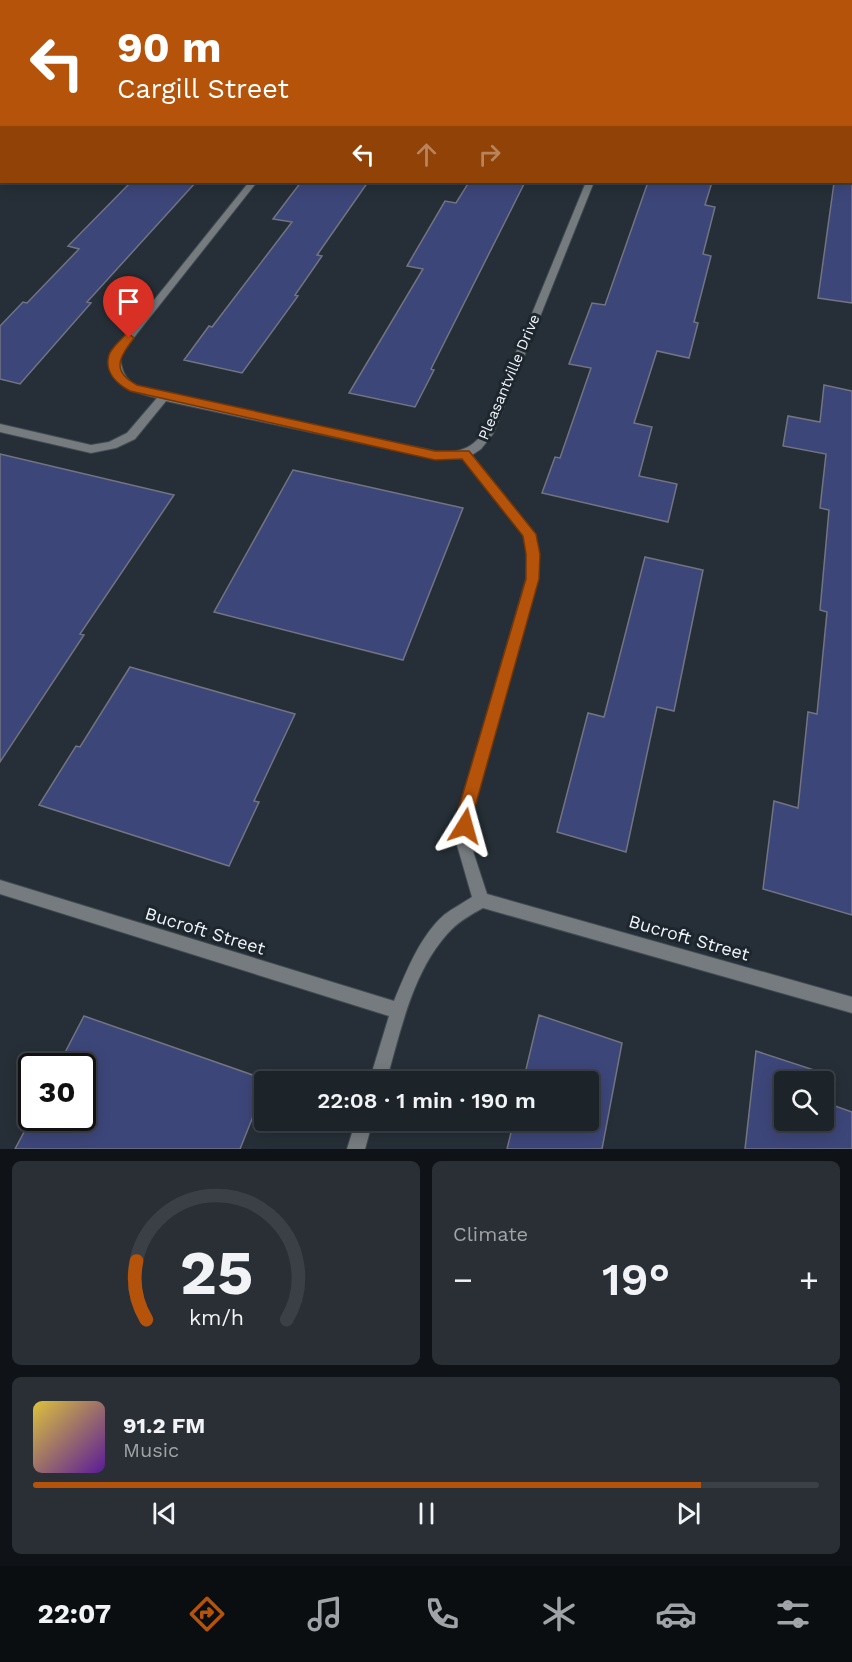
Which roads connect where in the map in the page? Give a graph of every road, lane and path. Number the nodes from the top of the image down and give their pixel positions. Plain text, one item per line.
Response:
1 (253, 183) edge
2 (590, 183) edge
3 (164, 397) junction
4 (0, 428) edge
5 (465, 454) junction
6 (0, 887) edge
7 (481, 900) junction
8 (852, 1005) edge
9 (399, 1011) junction
10 (380, 1071) edge
11 (362, 1131) edge
12 (356, 1149) edge

1 - 3 street
2 - 5 street, Pleasantville Drive
3 - 4 street
3 - 5 street
5 - 7 street, Pleasantville Drive
6 - 9 street, Bucroft Street
7 - 8 street, Bucroft Street
7 - 9 street
9 - 10 street
11 - 12 street

